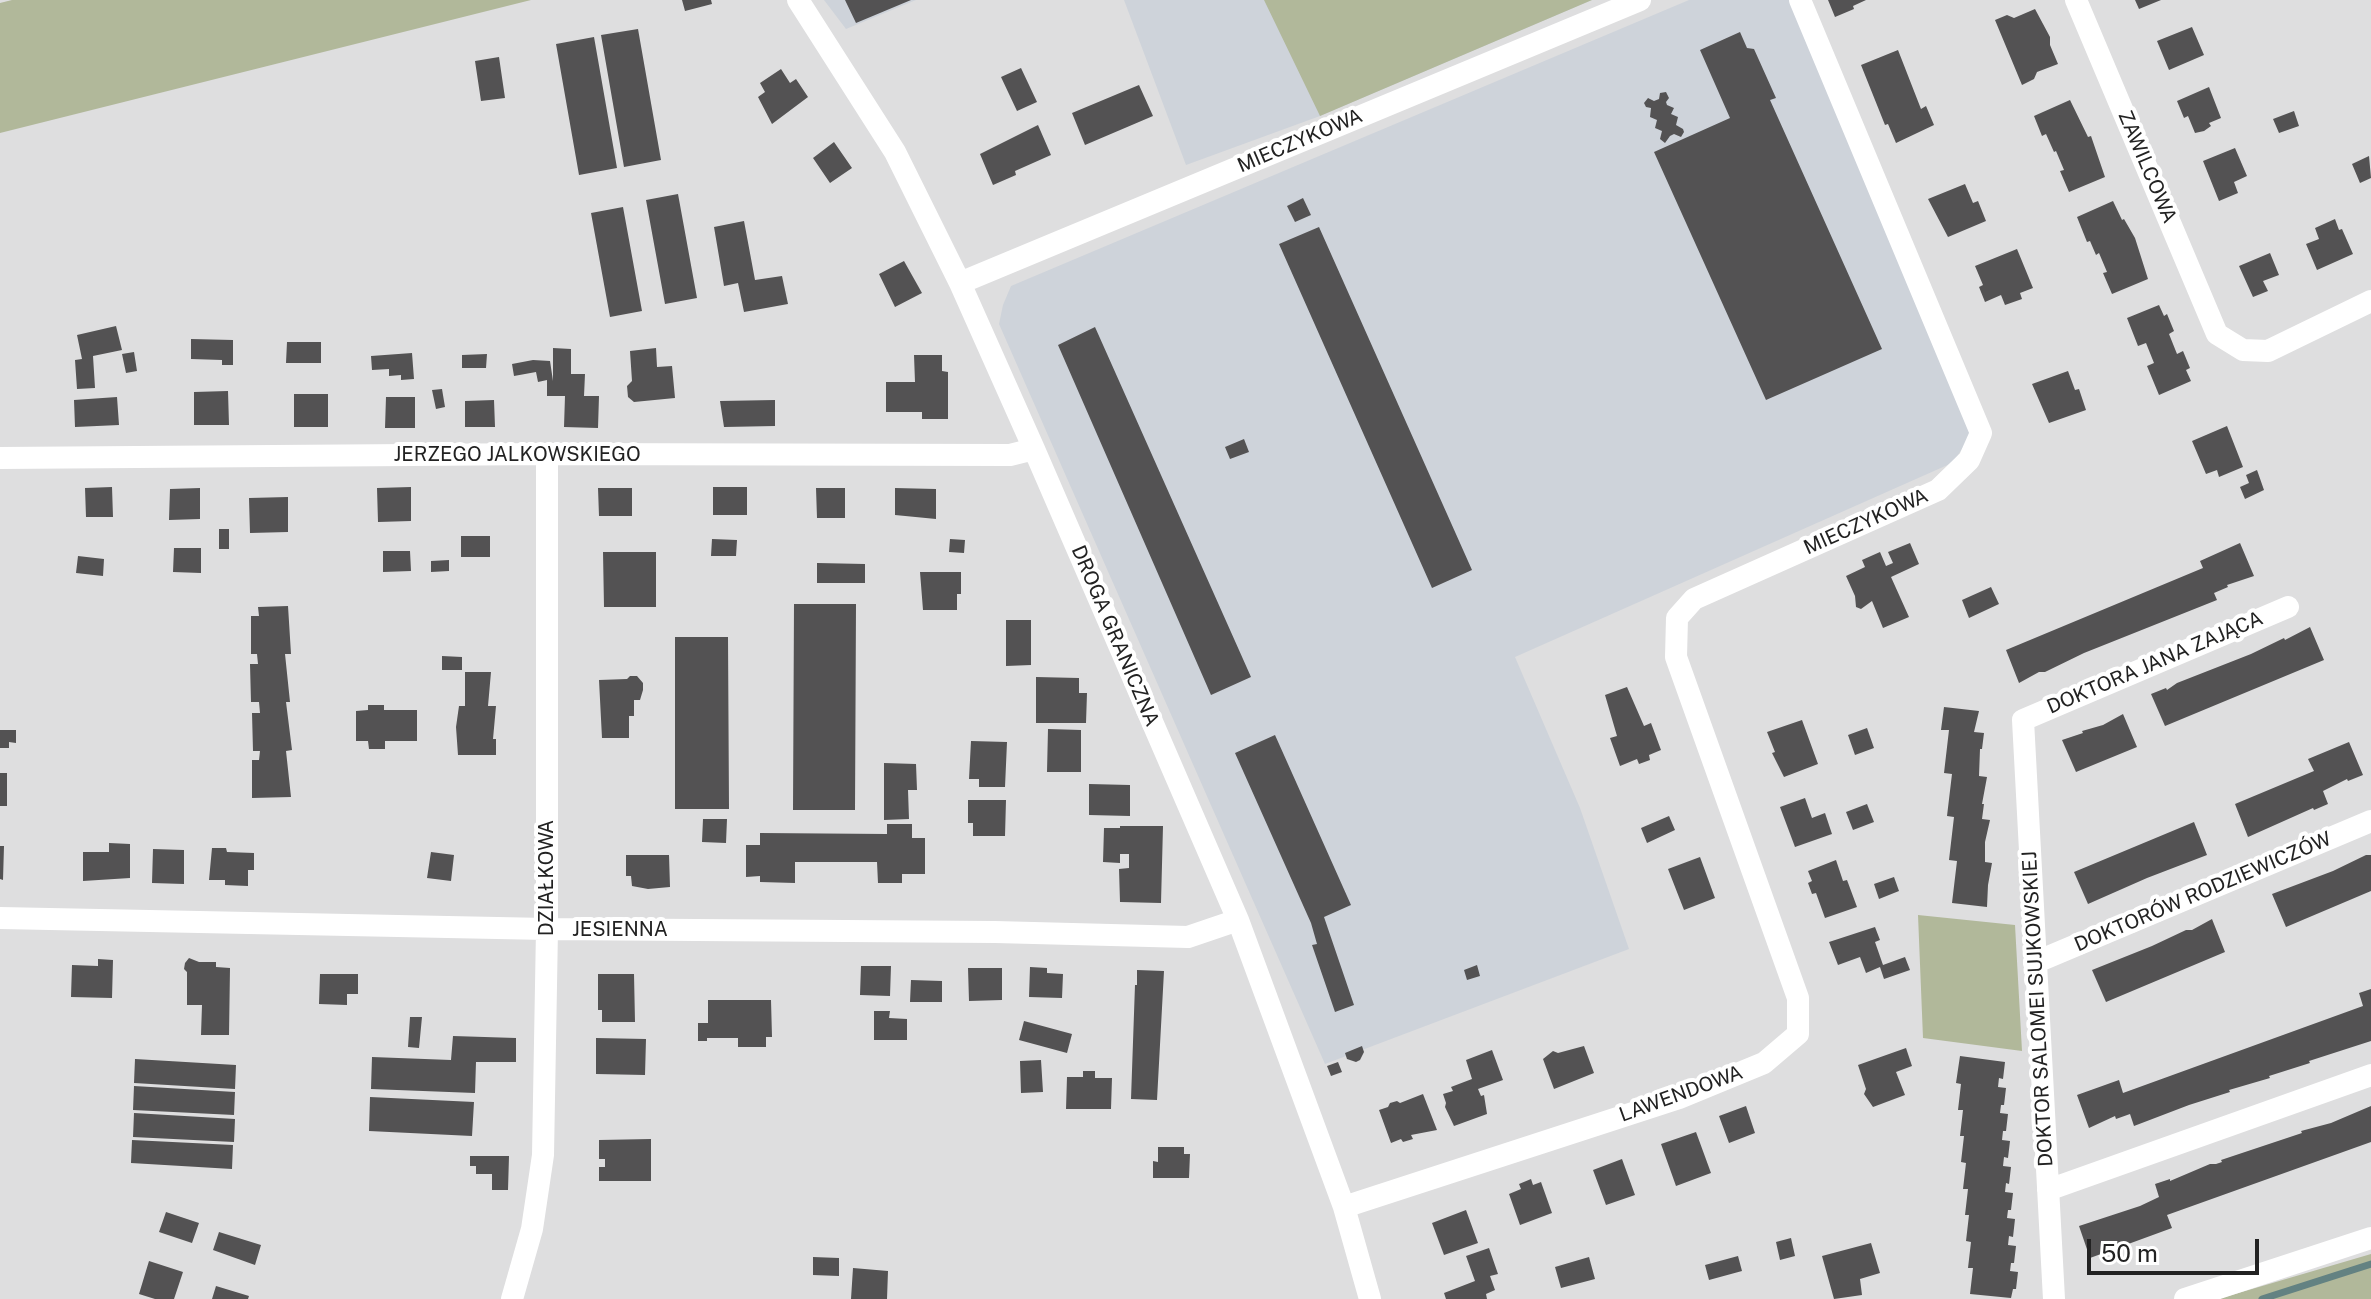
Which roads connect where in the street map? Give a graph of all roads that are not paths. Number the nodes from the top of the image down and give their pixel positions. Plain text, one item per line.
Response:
1 (798, 0) edge
2 (1640, 0) edge
3 (1800, 0) edge
4 (2076, 0) edge
5 (960, 283) junction
6 (2371, 301) edge
7 (1034, 449) junction
8 (547, 454) junction
9 (0, 458) edge
10 (2288, 607) dead end
11 (2023, 720) joint
12 (2371, 821) edge
13 (1735, 822) joint
14 (0, 918) edge
15 (1238, 920) junction
16 (547, 929) junction
17 (2034, 963) junction
18 (2371, 1075) edge
19 (2048, 1190) junction
20 (1344, 1207) junction
21 (2371, 1238) edge
22 (512, 1299) edge
23 (1370, 1299) edge
24 (2054, 1299) edge
25 (2185, 1299) edge

1 - 5 street, DROGA GRANICZNA
2 - 5 street, MIECZYKOWA
3 - 13 street, MIECZYKOWA
4 - 6 street, ZAWILCOWA
5 - 7 street, DROGA GRANICZNA
7 - 8 street, JERZEGO JALKOWSKIEGO
7 - 15 street, DROGA GRANICZNA
8 - 9 street, JERZEGO JALKOWSKIEGO
8 - 16 street, DZIAŁKOWA
10 - 11 street, DOKTORA JANA ZAJĄCA
11 - 17 street, DOKTOR SALOMEI SUJKOWSKIEJ
12 - 17 street, DOKTORÓW RODZIEWICZÓW
13 - 20 street, LAWENDOWA
14 - 16 street, JESIENNA
15 - 16 street, JESIENNA
15 - 20 street, DROGA GRANICZNA
16 - 22 street, DZIAŁKOWA
17 - 19 street, DOKTOR SALOMEI SUJKOWSKIEJ
18 - 19 street
19 - 24 street, DOKTOR SALOMEI SUJKOWSKIEJ
20 - 23 street, DROGA GRANICZNA
21 - 25 street

